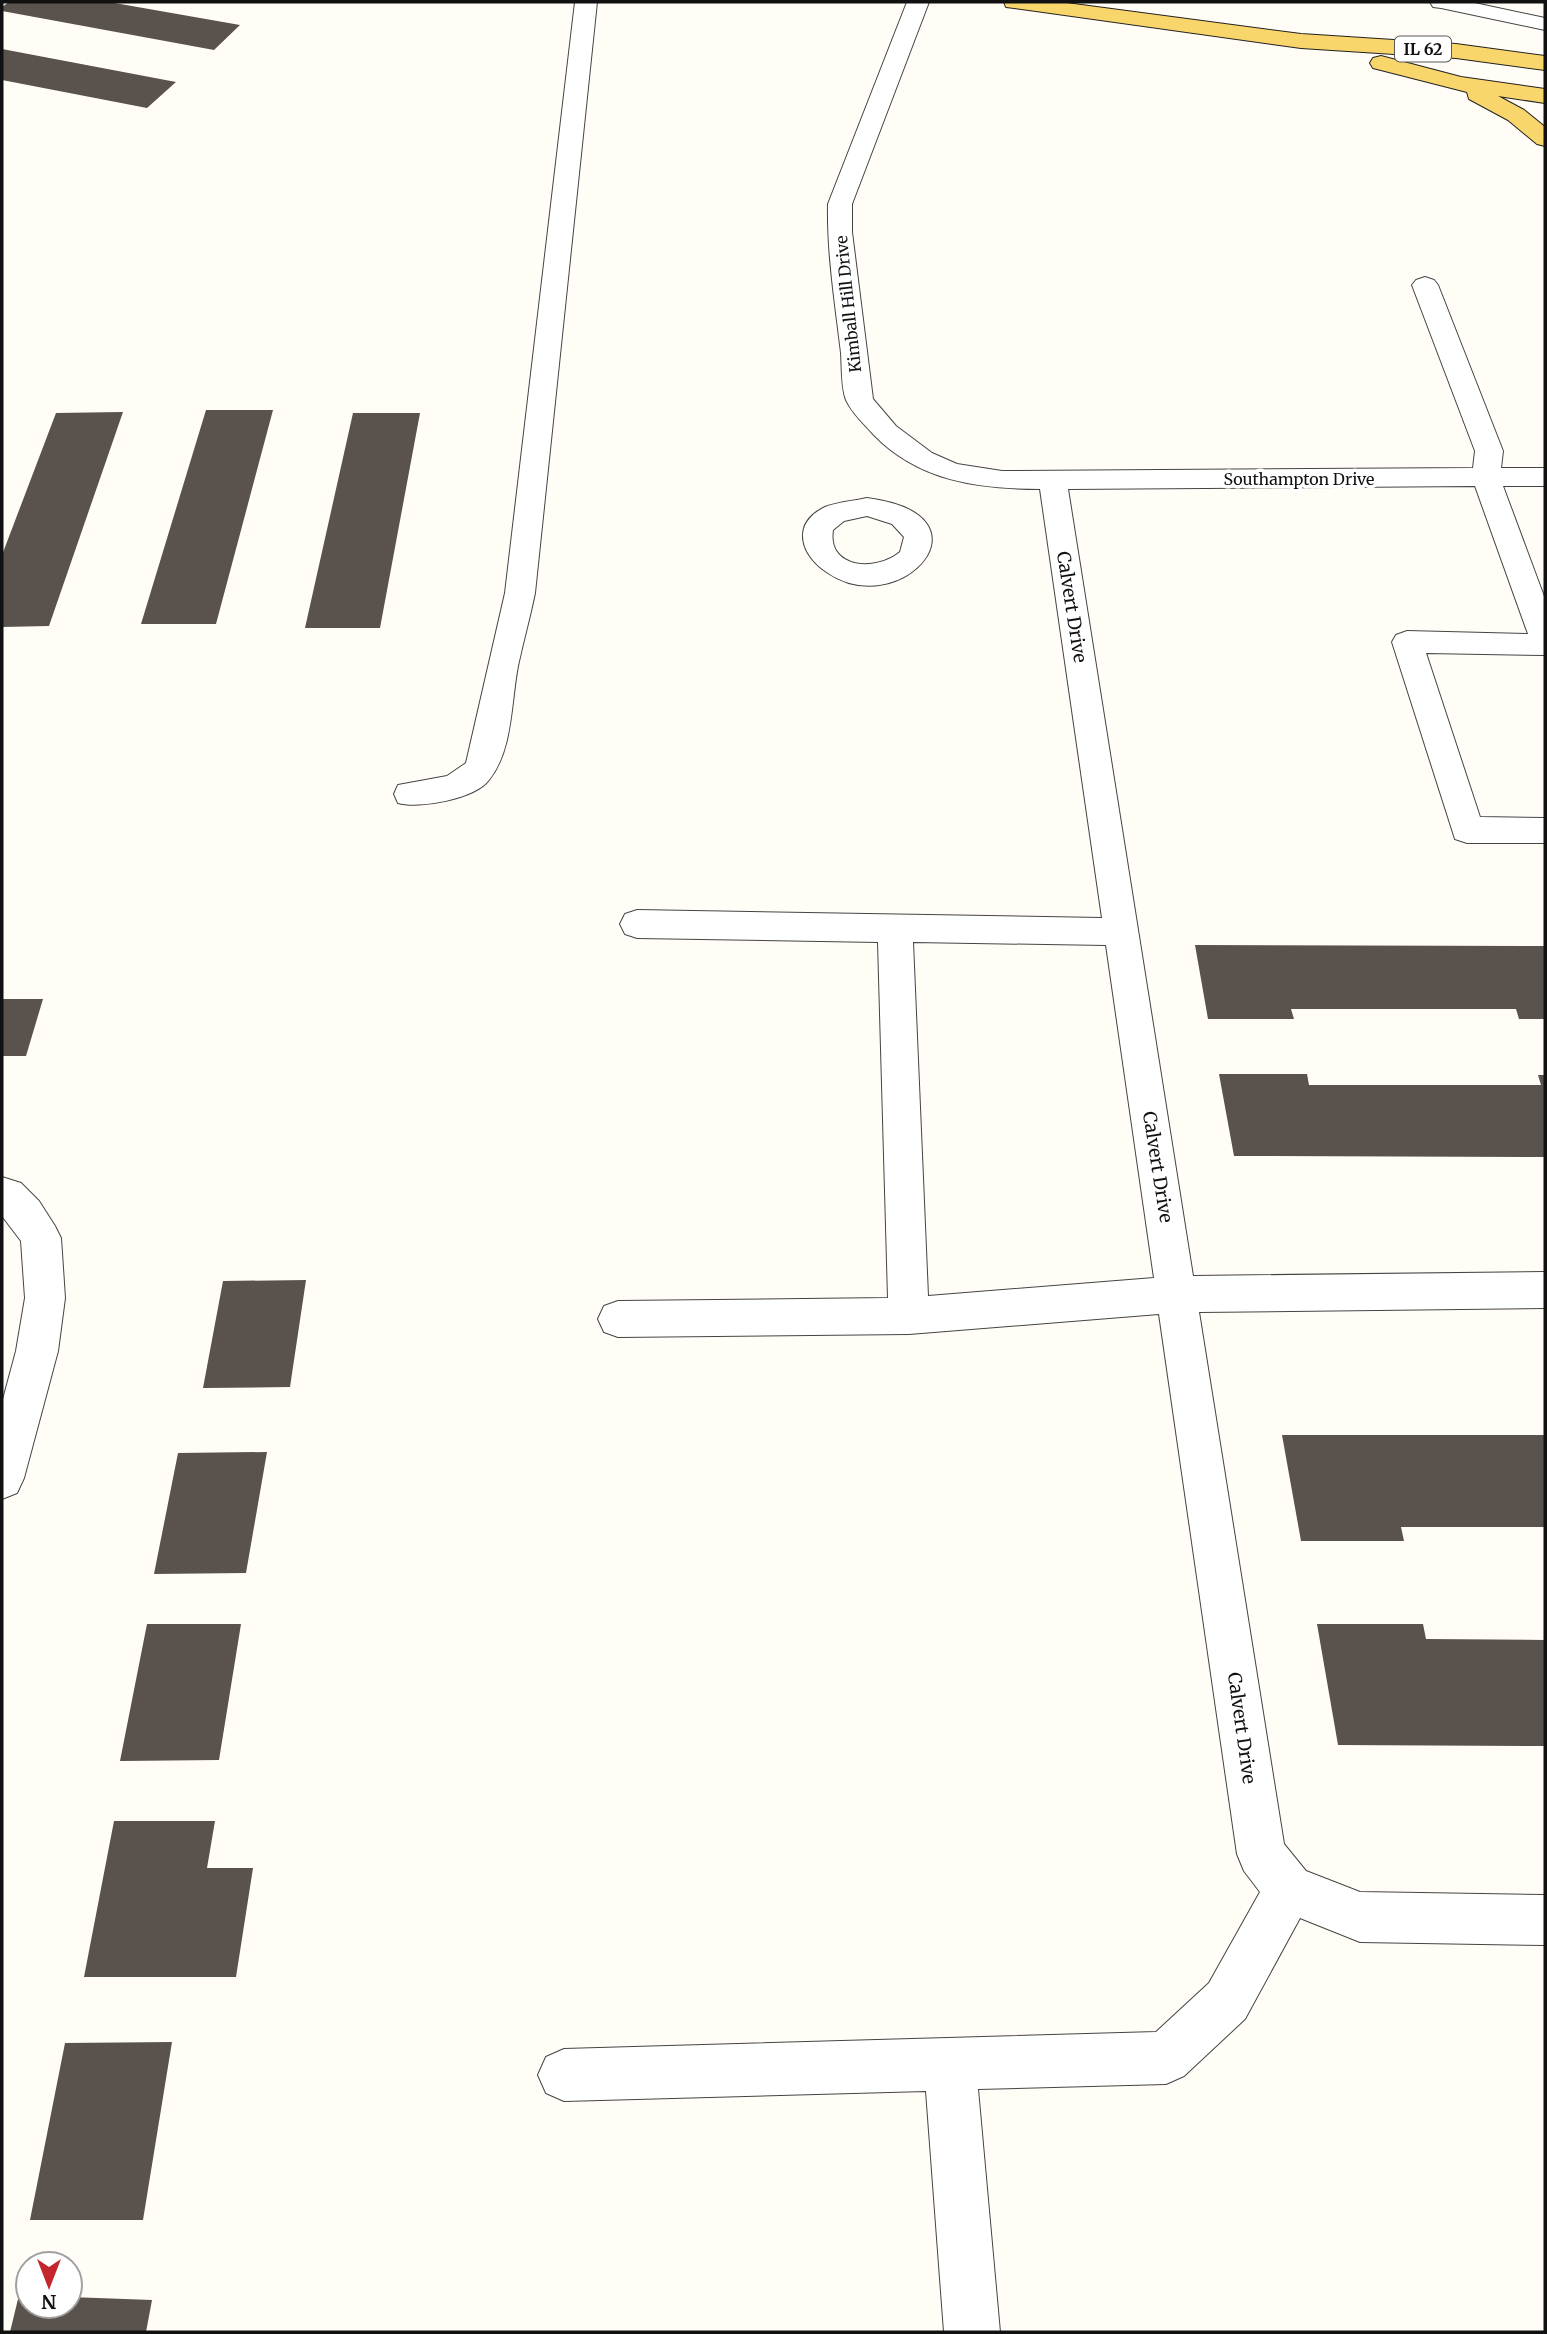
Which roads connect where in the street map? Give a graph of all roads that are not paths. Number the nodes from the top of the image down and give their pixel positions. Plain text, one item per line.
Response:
1 (586, 2) edge
2 (918, 2) edge
3 (1014, 2) edge
4 (1441, 2) edge
5 (1545, 24) edge
6 (1301, 41) junction
7 (1545, 63) edge
8 (1460, 84) junction
9 (1545, 96) edge
10 (1545, 139) edge
11 (1425, 285) dead end
12 (1545, 477) edge
13 (1486, 478) junction
14 (1053, 481) junction
15 (1545, 640) edge
16 (1545, 645) edge
17 (410, 794) dead end
18 (1545, 830) edge
19 (637, 924) dead end
20 (895, 928) junction
21 (1121, 932) junction
22 (13, 1203) edge
23 (1545, 1290) edge
24 (1177, 1294) junction
25 (909, 1316) junction
26 (618, 1319) dead end
27 (2, 1478) edge
28 (1275, 1871) junction
29 (1545, 1920) edge
30 (950, 2065) junction
31 (564, 2075) dead end
32 (972, 2332) edge

1 - 17 street
2 - 14 street, Kimball Hill Drive
3 - 6 main road, IL 62
4 - 5 street
6 - 7 main road, IL 62
6 - 8 main road, IL 62
8 - 9 main road, IL 62
8 - 10 main road
11 - 13 street
12 - 13 street, Southampton Drive
13 - 14 street, Southampton Drive
13 - 15 street
14 - 21 street, Calvert Drive
16 - 18 street
19 - 20 street
20 - 21 street
20 - 25 street
21 - 24 street, Calvert Drive
22 - 27 street
23 - 24 street
24 - 25 street
24 - 28 street, Calvert Drive
25 - 26 street
28 - 29 street
28 - 30 street
30 - 31 street
30 - 32 street

